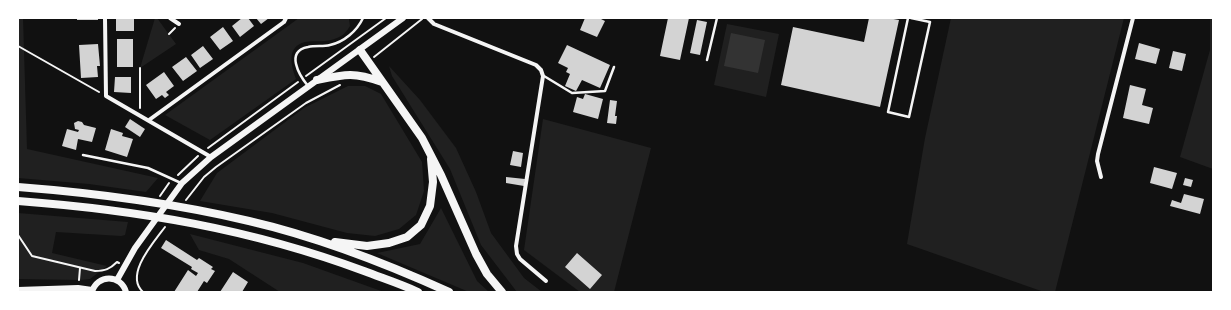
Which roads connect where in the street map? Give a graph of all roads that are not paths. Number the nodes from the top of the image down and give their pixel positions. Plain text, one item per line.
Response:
1 (105, 18) edge
2 (170, 18) edge
3 (286, 18) edge
4 (363, 18) edge
5 (403, 18) edge
6 (428, 18) edge
7 (717, 18) edge
8 (910, 18) edge
9 (1133, 18) edge
10 (179, 24) dead end
11 (360, 50) junction
12 (707, 60) dead end
13 (614, 67) dead end
14 (543, 76) junction
15 (317, 80) junction
16 (382, 82) junction
17 (308, 87) junction
18 (149, 120) junction
19 (83, 155) dead end
20 (431, 155) junction
21 (211, 157) junction
22 (1101, 177) dead end
23 (182, 183) junction
24 (18, 187) edge
25 (18, 201) edge
26 (310, 238) junction
27 (117, 280) junction
28 (546, 281) dead end
29 (18, 290) edge
30 (92, 291) edge
31 (126, 292) edge
32 (418, 292) edge
33 (449, 292) edge
34 (502, 292) edge

1 - 18 street
2 - 10 street
3 - 18 street
4 - 17 lane
5 - 11 street
6 - 14 street
7 - 12 lane
8 - 8 lane
9 - 22 street
11 - 15 street
11 - 16 highway
13 - 14 lane
14 - 28 street
15 - 16 highway
15 - 17 street
16 - 20 highway
17 - 21 street
18 - 21 street
19 - 23 lane
20 - 26 highway
20 - 34 highway
21 - 23 street
23 - 27 street
24 - 26 highway
25 - 32 highway
26 - 33 highway
27 - 30 street
27 - 31 street
29 - 30 street

